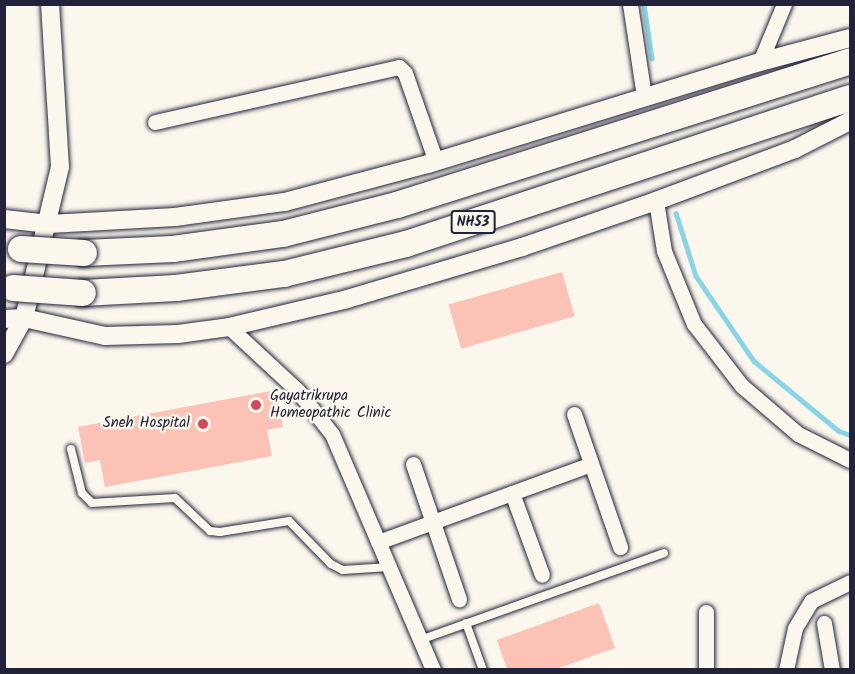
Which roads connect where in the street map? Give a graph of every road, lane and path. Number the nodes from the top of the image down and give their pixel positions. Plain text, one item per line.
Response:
1 (50, 4) edge
2 (630, 4) edge
3 (784, 4) edge
4 (850, 38) edge
5 (760, 62) junction
6 (850, 62) edge
7 (644, 97) junction
8 (850, 98) edge
9 (850, 121) edge
10 (155, 122) dead end
11 (436, 162) junction
12 (656, 201) junction
13 (4, 219) edge
14 (49, 224) junction
15 (13, 248) edge
16 (9, 288) edge
17 (24, 318) junction
18 (4, 320) edge
19 (229, 327) junction
20 (4, 354) edge
21 (574, 414) dead end
22 (71, 449) dead end
23 (850, 460) edge
24 (412, 464) dead end
25 (591, 464) junction
26 (512, 493) junction
27 (434, 522) junction
28 (378, 542) junction
29 (620, 547) dead end
30 (664, 553) dead end
31 (389, 567) junction
32 (542, 575) dead end
33 (850, 582) edge
34 (459, 599) dead end
35 (706, 612) dead end
36 (466, 623) junction
37 (824, 623) dead end
38 (420, 640) junction
39 (433, 669) edge
40 (483, 669) edge
41 (706, 669) edge
42 (786, 669) edge
43 (832, 669) edge

1 - 14 street
2 - 7 street
3 - 5 street
4 - 5 street
5 - 7 street
6 - 15 highway, NH53, bridge
7 - 11 street
8 - 16 highway, NH53, bridge
9 - 12 street
10 - 11 street
11 - 14 street
12 - 19 street
12 - 23 street
13 - 14 street
14 - 17 street
17 - 18 street
17 - 19 street
17 - 20 street
19 - 28 street
21 - 25 street
22 - 31 lane
24 - 27 street
25 - 26 street
25 - 29 street
26 - 27 street
26 - 32 street
27 - 28 street
27 - 34 street
28 - 31 street
30 - 36 lane
31 - 38 street
33 - 42 street
35 - 41 street
36 - 38 lane
36 - 40 lane
37 - 43 street
38 - 39 street

